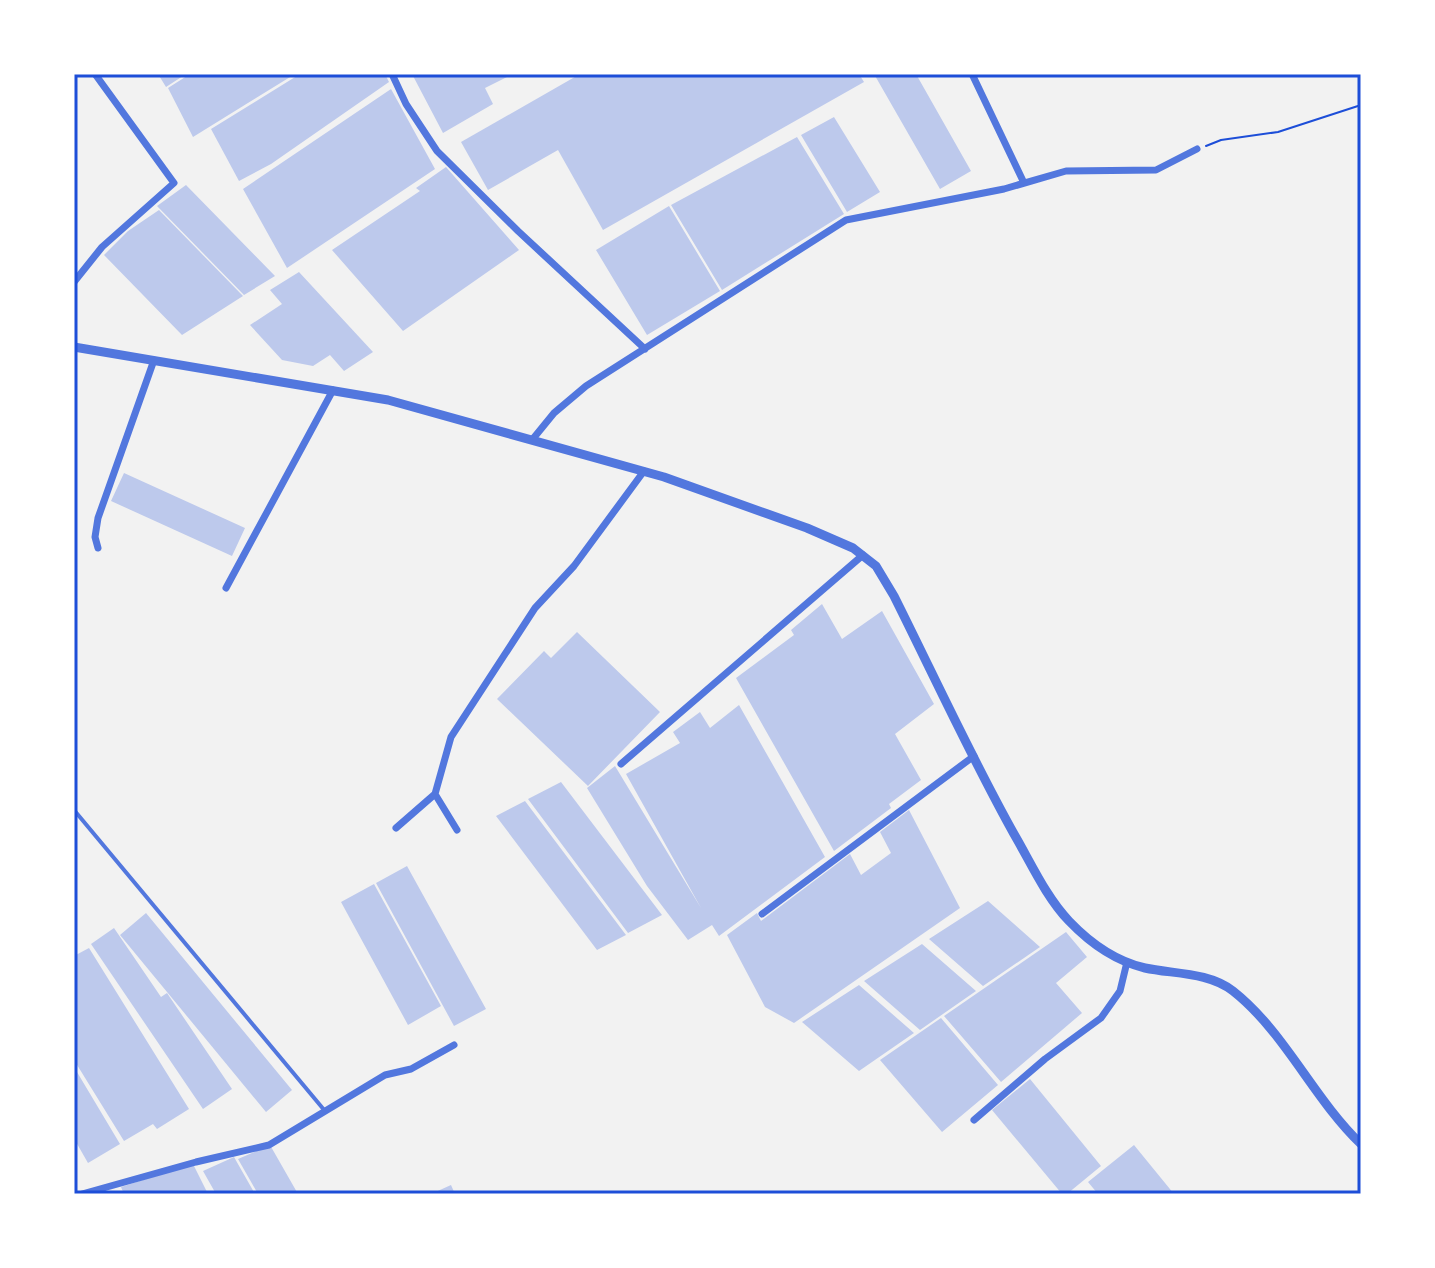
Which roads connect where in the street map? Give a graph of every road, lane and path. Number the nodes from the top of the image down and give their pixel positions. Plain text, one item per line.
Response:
1 (95, 74) edge
2 (392, 74) edge
3 (972, 74) edge
4 (1361, 105) edge
5 (1197, 149) joint
6 (1024, 183) junction
7 (74, 282) edge
8 (74, 347) edge
9 (645, 349) junction
10 (154, 360) junction
11 (333, 390) junction
12 (532, 440) junction
13 (644, 471) junction
14 (98, 548) dead end
15 (863, 555) junction
16 (226, 588) dead end
17 (974, 756) junction
18 (621, 764) dead end
19 (435, 794) junction
20 (74, 810) edge
21 (396, 828) dead end
22 (457, 830) dead end
23 (762, 914) dead end
24 (1127, 962) junction
25 (454, 1045) dead end
26 (325, 1111) junction
27 (974, 1120) dead end
28 (1361, 1144) edge
29 (82, 1194) edge

1 - 7 street
2 - 9 street
3 - 6 street
4 - 5 path
5 - 6 street
6 - 9 street
8 - 10 street
9 - 12 street
10 - 11 street
10 - 14 street
11 - 12 street
11 - 16 street
12 - 13 street
13 - 15 street
13 - 19 street
15 - 17 street
15 - 18 street
17 - 23 street
17 - 24 street
19 - 21 street
19 - 22 street
20 - 26 lane
24 - 27 street
24 - 28 street
25 - 26 street
26 - 29 street

